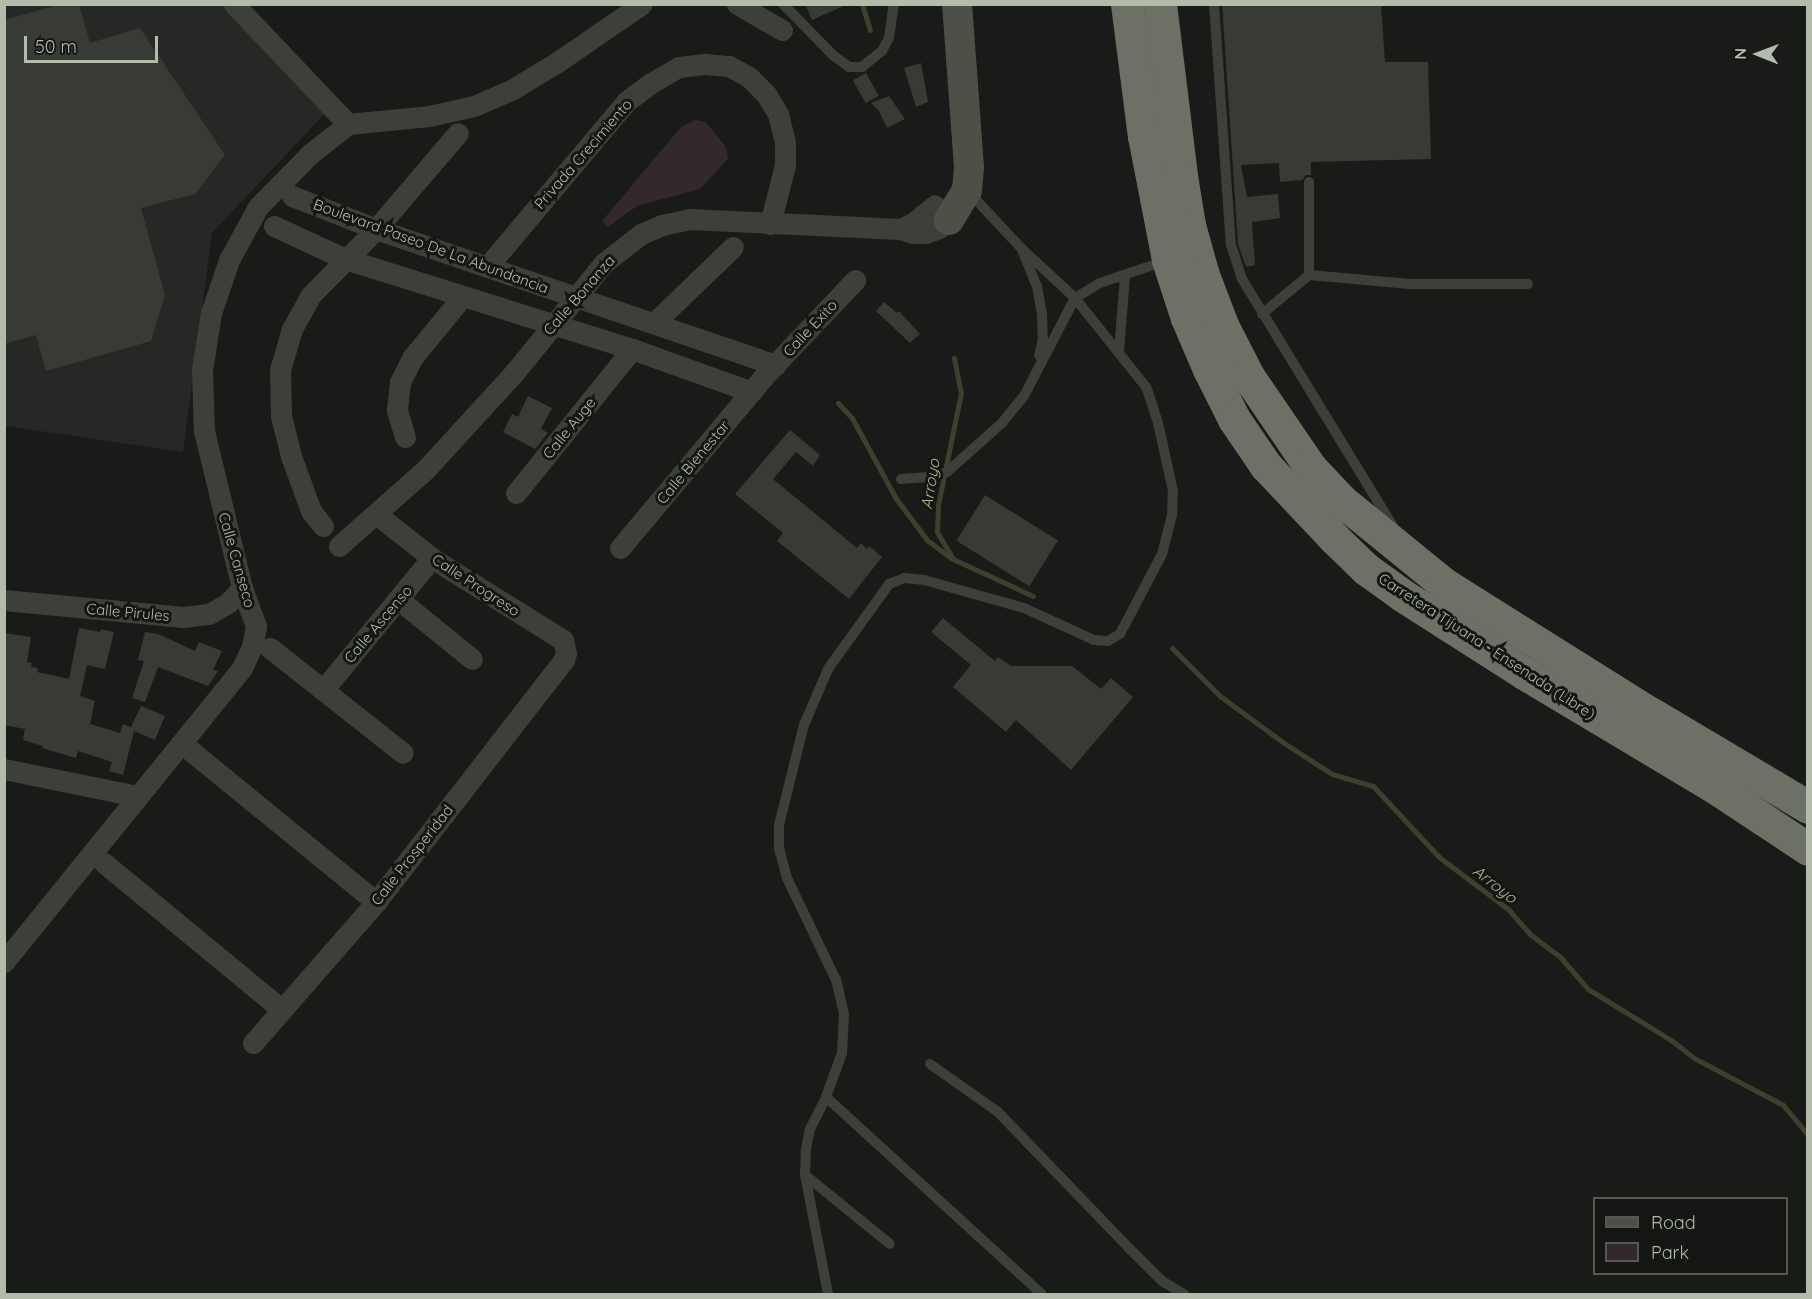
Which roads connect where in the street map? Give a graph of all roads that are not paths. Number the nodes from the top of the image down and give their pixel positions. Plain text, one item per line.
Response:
1 (234, 4) edge
2 (642, 4) edge
3 (737, 4) edge
4 (783, 4) edge
5 (894, 4) edge
6 (957, 4) edge
7 (1127, 4) edge
8 (1160, 4) edge
9 (1214, 4) edge
10 (782, 30) dead end
11 (348, 124) junction
12 (458, 133) dead end
13 (964, 179) junction
14 (1310, 182) dead end
15 (292, 196) dead end
16 (942, 212) joint
17 (770, 224) junction
18 (274, 226) dead end
19 (376, 229) junction
20 (733, 247) dead end
21 (1022, 249) junction
22 (345, 259) junction
23 (1168, 260) junction
24 (487, 267) junction
25 (1125, 275) junction
26 (1309, 275) junction
27 (855, 280) dead end
28 (1528, 284) dead end
29 (463, 296) junction
30 (576, 297) junction
31 (1075, 298) junction
32 (1262, 314) junction
33 (655, 322) junction
34 (553, 324) junction
35 (1119, 352) junction
36 (627, 356) junction
37 (1037, 366) junction
38 (770, 370) junction
39 (752, 392) junction
40 (405, 437) dead end
41 (900, 479) dead end
42 (516, 493) dead end
43 (376, 514) junction
44 (323, 526) dead end
45 (339, 546) dead end
46 (620, 548) dead end
47 (432, 558) junction
48 (1414, 560) junction
49 (242, 588) junction
50 (398, 599) junction
51 (4, 600) edge
52 (270, 648) dead end
53 (471, 659) dead end
54 (564, 660) joint
55 (323, 690) junction
56 (191, 751) dead end
57 (403, 753) dead end
58 (4, 770) edge
59 (137, 796) junction
60 (1808, 807) edge
61 (1808, 849) edge
62 (104, 863) dead end
63 (376, 902) junction
64 (4, 962) edge
65 (281, 1009) junction
66 (253, 1043) dead end
67 (930, 1064) dead end
68 (826, 1096) junction
69 (805, 1175) junction
70 (890, 1244) dead end
71 (828, 1294) edge
72 (1042, 1294) edge
73 (1184, 1294) edge

1 - 11 street
2 - 11 street
3 - 10 street
4 - 5 lane
6 - 13 street
7 - 23 highway, Carretera Tijuana - Ensenada (Libre)
8 - 48 highway, Carretera Tijuana - Ensenada (Libre)
9 - 32 lane
11 - 49 street, Calle Canseco
12 - 19 street
13 - 16 street, Calle Bonanza
13 - 21 lane
14 - 26 lane
15 - 19 street, Boulevard Paseo De La Abundancia
16 - 17 street, Calle Bonanza
17 - 24 street, Privada Crecimiento
17 - 30 street, Calle Bonanza
18 - 22 street
19 - 22 street
19 - 24 street, Boulevard Paseo De La Abundancia
20 - 33 street
21 - 31 lane
21 - 37 lane
22 - 29 street
22 - 44 street
23 - 25 lane
23 - 61 highway, Carretera Tijuana - Ensenada (Libre)
24 - 30 street, Boulevard Paseo De La Abundancia
25 - 31 lane
25 - 35 lane
26 - 28 lane
26 - 32 lane
27 - 38 street, Calle Exito
29 - 34 street
29 - 40 street
30 - 33 street, Boulevard Paseo De La Abundancia
30 - 34 street, Calle Bonanza
31 - 35 lane
31 - 37 lane
32 - 48 lane
33 - 38 street, Boulevard Paseo De La Abundancia
34 - 36 street
34 - 43 street, Calle Bonanza
35 - 68 lane
36 - 39 street
36 - 42 street, Calle Auge
37 - 41 lane
38 - 39 street, Calle Bienestar
39 - 46 street, Calle Bienestar
43 - 45 street, Calle Bonanza
43 - 47 street, Calle Progreso
47 - 50 street, Calle Ascenso
47 - 54 street, Calle Progreso
48 - 60 highway, Carretera Tijuana - Ensenada (Libre)
49 - 51 street, Calle Pirules
49 - 59 street, Calle Canseco
50 - 53 street
50 - 55 street, Calle Ascenso
52 - 55 street
54 - 63 street, Calle Prosperidad
55 - 57 street
56 - 63 street
58 - 59 street
59 - 64 street, Calle Canseco
62 - 65 street
63 - 65 street, Calle Prosperidad
65 - 66 street, Calle Prosperidad
67 - 73 lane
68 - 69 lane
68 - 72 lane
69 - 70 lane
69 - 71 lane

